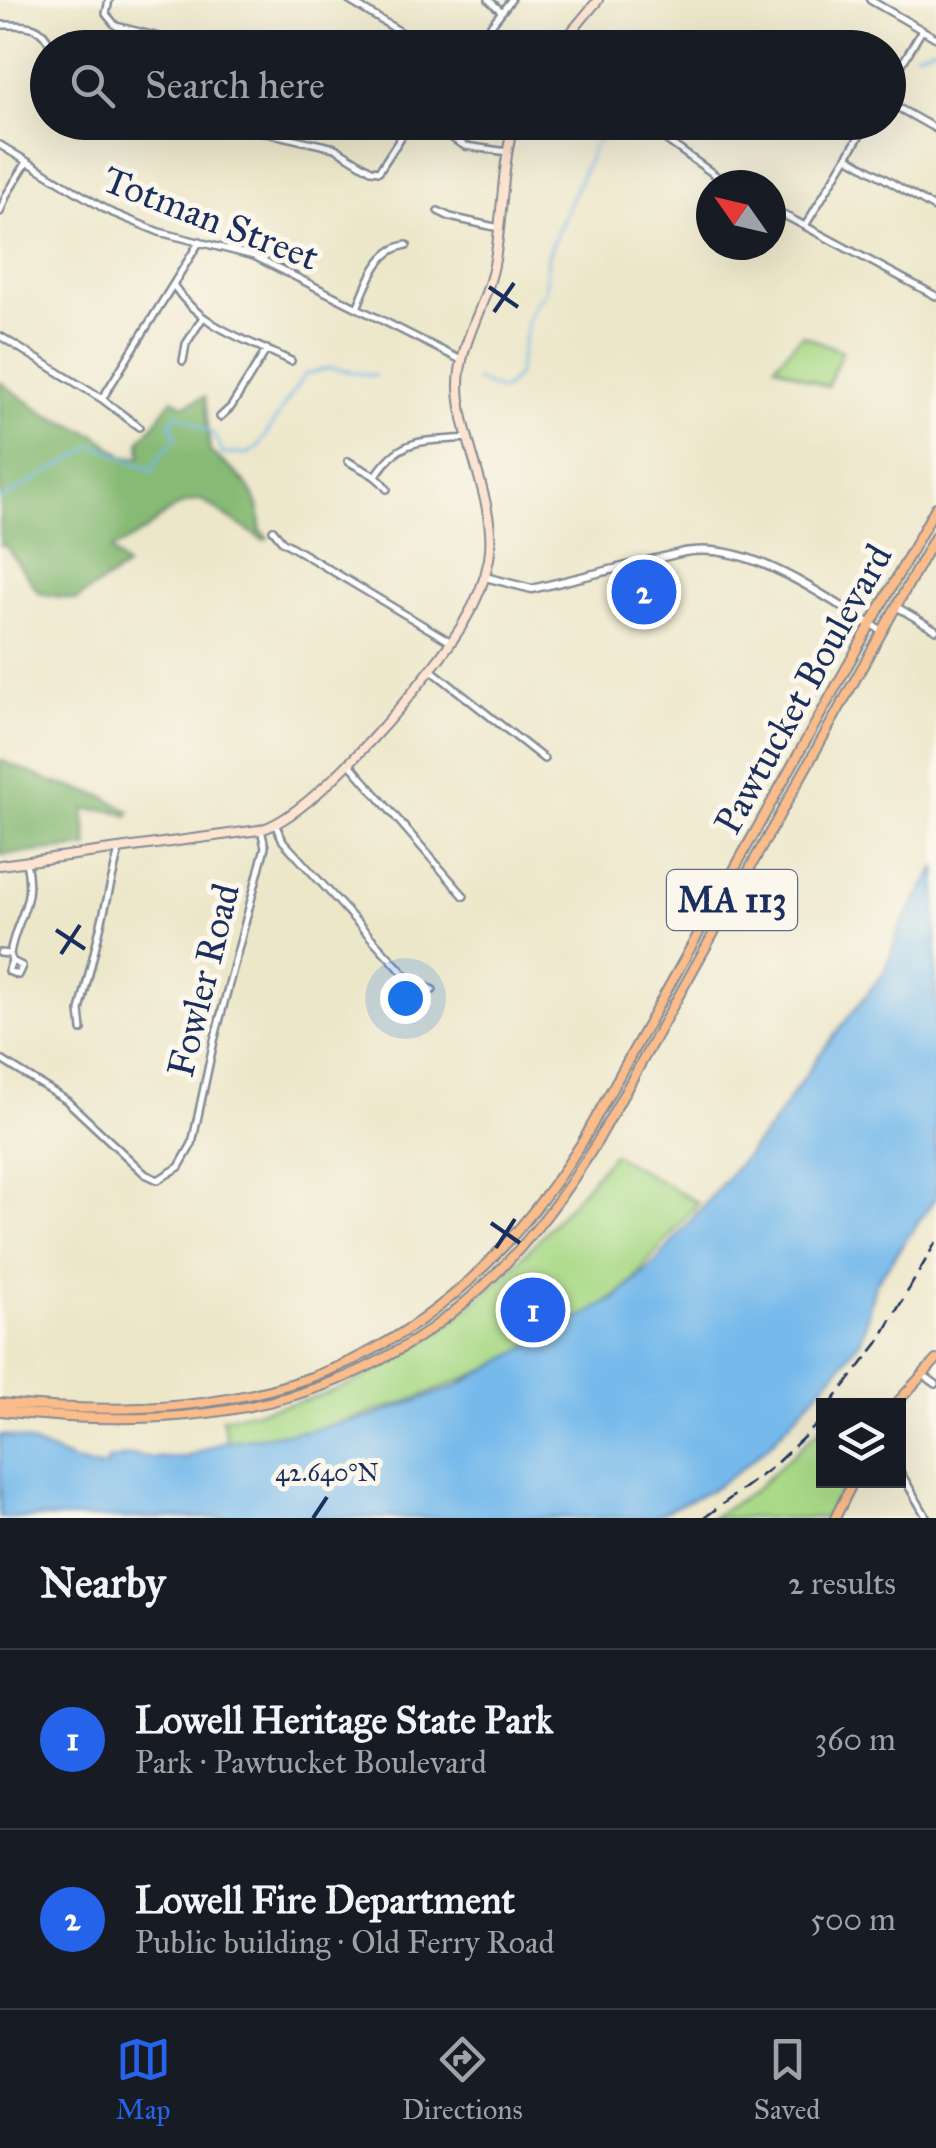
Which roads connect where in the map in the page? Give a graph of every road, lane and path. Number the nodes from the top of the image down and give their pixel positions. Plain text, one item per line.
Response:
1 (109, 0) edge
2 (348, 0) edge
3 (489, 0) edge
4 (511, 0) edge
5 (598, 0) edge
6 (870, 0) edge
7 (501, 10) junction
8 (0, 25) edge
9 (39, 30) edge
10 (132, 30) edge
11 (397, 30) edge
12 (486, 30) edge
13 (573, 30) edge
14 (922, 30) junction
15 (936, 38) edge
16 (906, 57) edge
17 (906, 112) edge
18 (936, 130) edge
19 (299, 140) edge
20 (399, 140) edge
21 (455, 140) edge
22 (510, 140) edge
23 (666, 140) edge
24 (857, 140) edge
25 (0, 144) edge
26 (508, 152) junction
27 (848, 156) junction
28 (27, 162) junction
29 (708, 170) edge
30 (936, 209) edge
31 (438, 211) dead end
32 (0, 212) edge
33 (786, 216) edge
34 (805, 226) junction
35 (499, 228) junction
36 (200, 241) junction
37 (408, 245) dead end
38 (173, 285) junction
39 (936, 296) edge
40 (357, 308) junction
41 (202, 318) junction
42 (0, 336) edge
43 (267, 349) junction
44 (292, 360) dead end
45 (462, 360) junction
46 (183, 361) dead end
47 (102, 399) junction
48 (220, 417) dead end
49 (139, 427) dead end
50 (469, 438) junction
51 (348, 460) dead end
52 (377, 474) junction
53 (387, 488) dead end
54 (936, 507) edge
55 (273, 530) dead end
56 (936, 535) edge
57 (485, 577) junction
58 (897, 606) junction
59 (871, 625) junction
60 (936, 630) edge
61 (883, 631) junction
62 (451, 642) junction
63 (430, 668) junction
64 (544, 759) dead end
65 (348, 761) junction
66 (276, 824) junction
67 (262, 830) junction
68 (119, 850) junction
69 (26, 862) junction
70 (0, 864) edge
71 (464, 896) dead end
72 (0, 954) edge
73 (433, 990) dead end
74 (82, 1030) dead end
75 (0, 1059) edge
76 (936, 1360) edge
77 (922, 1374) junction
78 (936, 1384) edge
79 (901, 1398) edge
80 (0, 1403) edge
81 (0, 1411) edge
82 (906, 1482) edge
83 (850, 1488) edge
84 (835, 1518) edge
85 (927, 1518) edge

1 - 10 street
2 - 11 street
3 - 7 street
4 - 7 street
5 - 13 main road
6 - 14 street
7 - 12 street
8 - 9 street
14 - 15 street
14 - 16 street
17 - 18 street
19 - 20 street
21 - 26 street
22 - 26 main road
23 - 29 street
24 - 27 street
25 - 28 street, Totman Street
26 - 35 main road
27 - 30 street
27 - 34 street
28 - 32 street
28 - 36 street, Totman Street
31 - 35 street
33 - 34 street
34 - 39 street
35 - 45 main road
36 - 38 street
36 - 40 street, Totman Street
37 - 40 street
38 - 41 street
38 - 47 street
40 - 45 street, Totman Street
41 - 43 street
41 - 46 street
42 - 47 street
43 - 44 street
43 - 48 street
45 - 50 main road
47 - 49 street
50 - 52 street
50 - 57 main road
51 - 52 street
52 - 53 street
54 - 59 main road, Pawtucket Boulevard / MA 113
55 - 62 street
56 - 58 main road, Pawtucket Boulevard / MA 113
57 - 59 street
57 - 62 main road
58 - 60 street
58 - 61 main road, Pawtucket Boulevard / MA 113
59 - 61 street
59 - 80 main road, Pawtucket Boulevard / MA 113
61 - 81 main road, Pawtucket Boulevard / MA 113
62 - 63 main road
63 - 64 street
63 - 65 main road
65 - 66 main road
65 - 71 street
66 - 67 main road
66 - 73 street
67 - 68 main road
67 - 75 street, Fowler Road
68 - 69 main road
68 - 74 street
69 - 70 main road
69 - 72 street
76 - 77 main road
77 - 78 street
77 - 79 main road
82 - 85 street
83 - 84 main road

